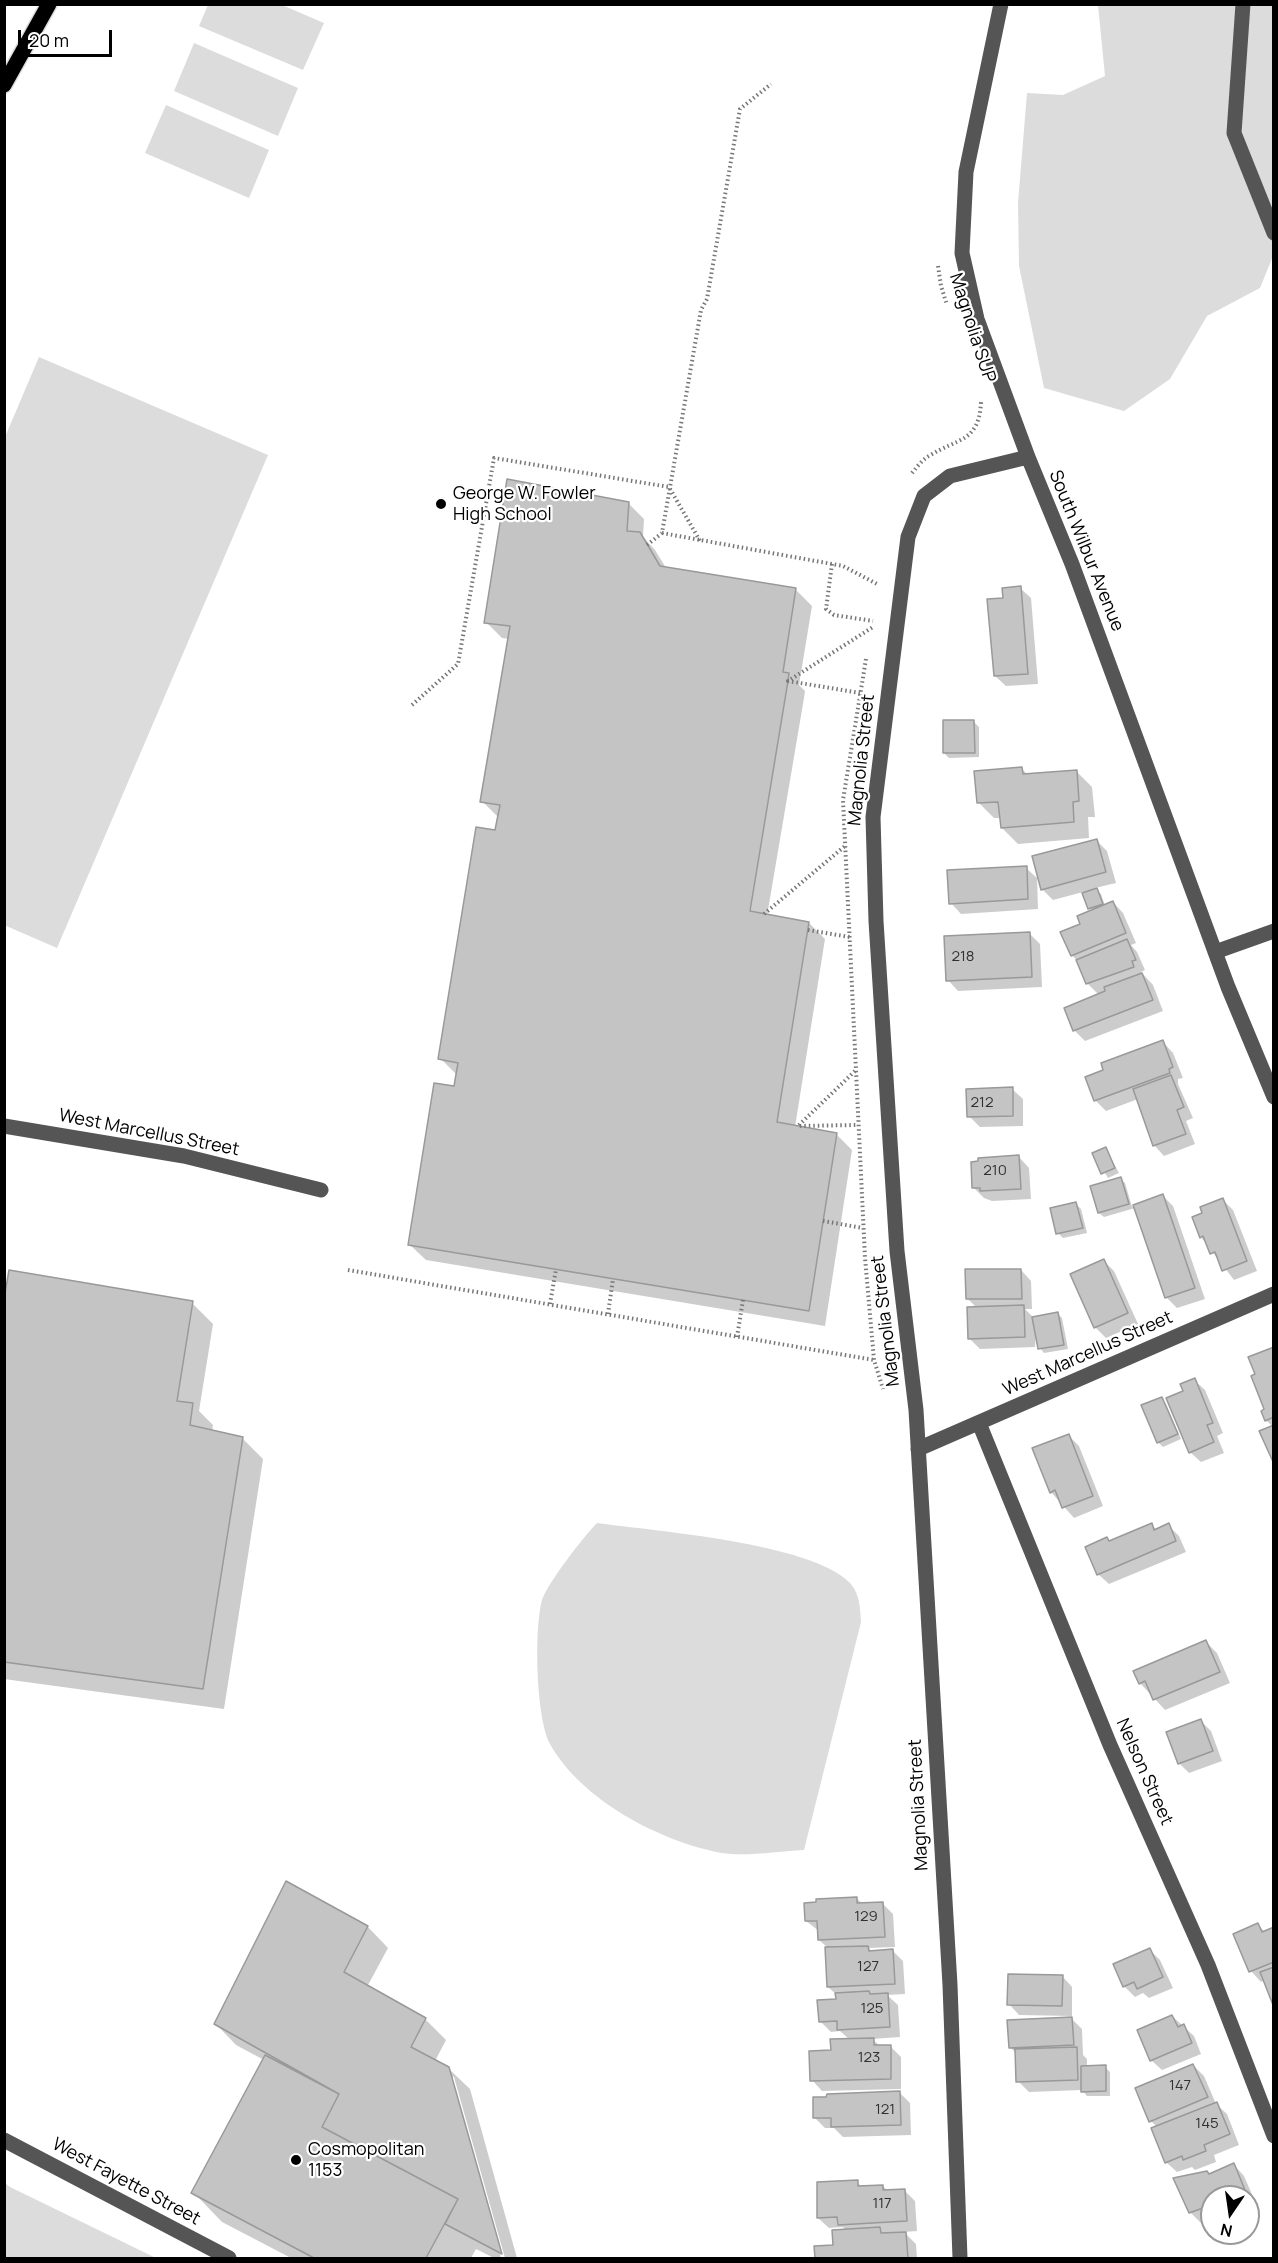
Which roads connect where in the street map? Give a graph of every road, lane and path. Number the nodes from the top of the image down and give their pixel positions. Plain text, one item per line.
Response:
1 (49, 4) edge
2 (1001, 4) edge
3 (1243, 4) edge
4 (771, 84) dead end
5 (4, 85) edge
6 (1274, 233) edge
7 (937, 259) dead end
8 (951, 315) dead end
9 (979, 395) dead end
10 (1028, 457) junction
11 (905, 482) dead end
12 (669, 487) junction
13 (662, 533) junction
14 (700, 541) junction
15 (647, 545) dead end
16 (832, 564) junction
17 (881, 577) dead end
18 (874, 621) dead end
19 (873, 627) dead end
20 (860, 693) dead end
21 (412, 705) dead end
22 (845, 846) dead end
23 (764, 914) dead end
24 (808, 930) dead end
25 (1274, 931) edge
26 (850, 937) dead end
27 (1215, 952) junction
28 (856, 1070) dead end
29 (1274, 1097) edge
30 (858, 1125) dead end
31 (4, 1126) edge
32 (321, 1190) dead end
33 (823, 1221) dead end
34 (863, 1228) dead end
35 (556, 1269) dead end
36 (348, 1270) dead end
37 (613, 1279) dead end
38 (1274, 1294) edge
39 (742, 1300) dead end
40 (550, 1304) junction
41 (608, 1314) junction
42 (737, 1337) junction
43 (883, 1389) dead end
44 (979, 1423) junction
45 (918, 1449) junction
46 (1274, 2136) edge
47 (4, 2140) edge
48 (229, 2259) edge
49 (960, 2259) edge

1 - 5 main road
2 - 10 street, South Wilbur Avenue
3 - 6 street
4 - 12 path
7 - 8 path, Magnolia SUP
9 - 11 path, Magnolia SUP
10 - 27 street, South Wilbur Avenue
10 - 45 street, Magnolia Street
12 - 13 path
12 - 14 path
12 - 21 path
13 - 14 path
13 - 15 path
14 - 16 path
16 - 17 path
16 - 18 path
19 - 20 path
22 - 23 path
24 - 26 path
25 - 27 street
27 - 29 street, South Wilbur Avenue
28 - 30 path
31 - 32 street, West Marcellus Street
33 - 34 path
35 - 40 path
36 - 40 path
37 - 41 path
38 - 44 street, West Marcellus Street
39 - 42 path
40 - 41 path
41 - 42 path
42 - 43 path
44 - 45 street, West Marcellus Street
44 - 46 street, Nelson Street
45 - 49 street, Magnolia Street
47 - 48 street, West Fayette Street

